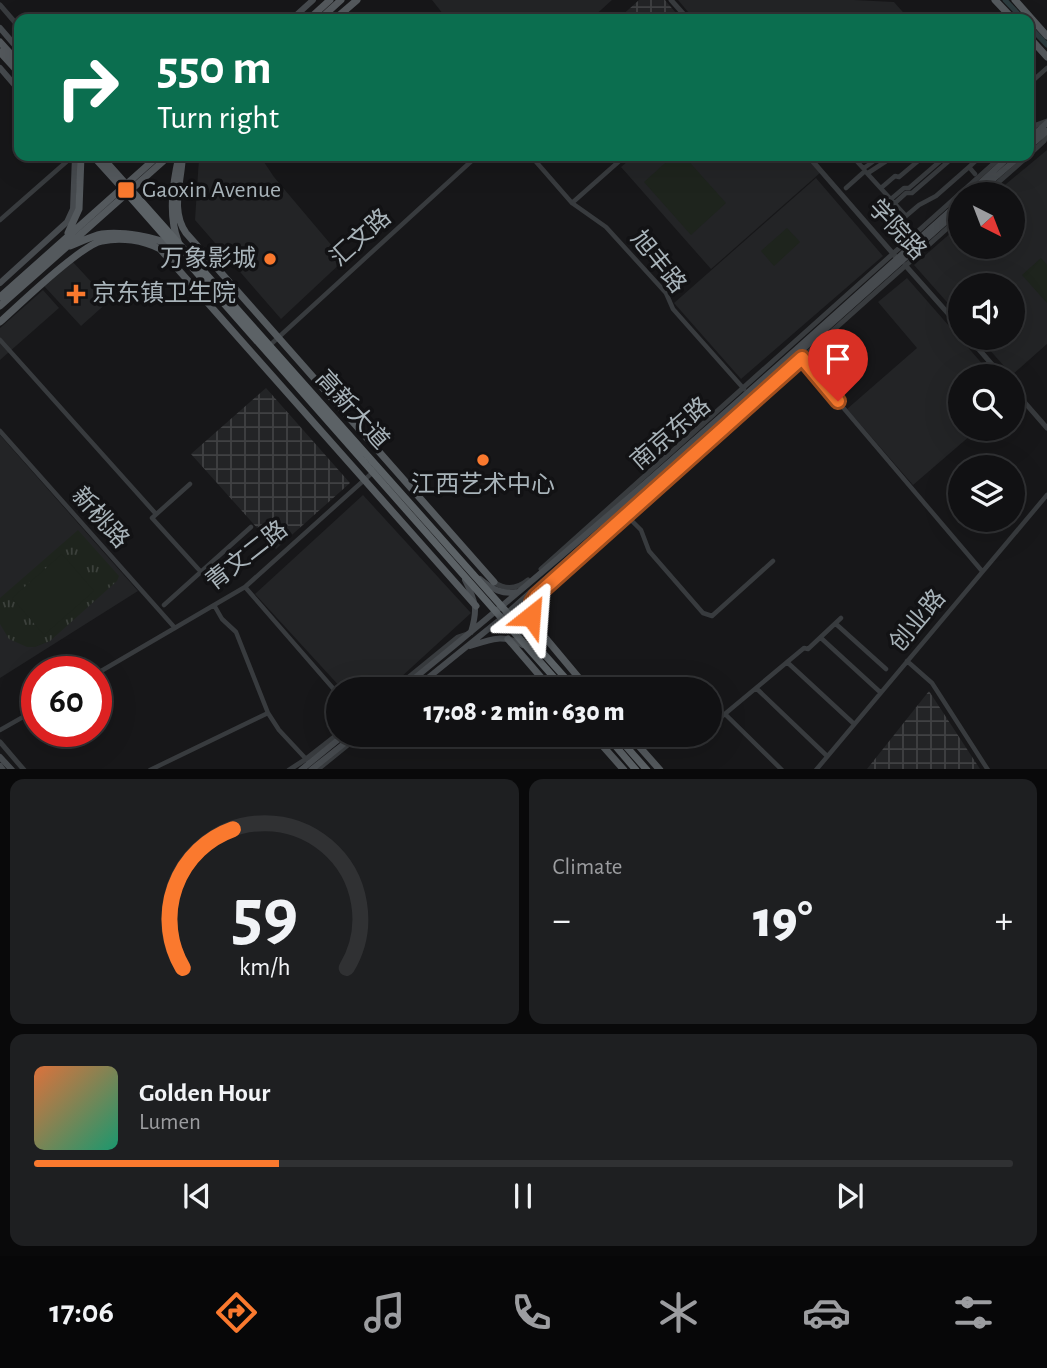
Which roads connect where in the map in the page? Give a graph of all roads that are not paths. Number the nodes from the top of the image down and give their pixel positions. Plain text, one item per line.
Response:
1 (313, 0) edge
2 (330, 0) edge
3 (341, 0) edge
4 (356, 0) edge
5 (671, 0) edge
6 (996, 0) edge
7 (1015, 0) edge
8 (0, 5) edge
9 (298, 14) edge
10 (315, 14) edge
11 (326, 14) edge
12 (341, 14) edge
13 (684, 14) edge
14 (1009, 14) edge
15 (1027, 14) edge
16 (14, 21) edge
17 (1034, 21) edge
18 (0, 28) edge
19 (1047, 36) edge
20 (0, 42) edge
21 (1034, 43) edge
22 (14, 44) edge
23 (0, 52) edge
24 (14, 57) edge
25 (1047, 57) edge
26 (14, 67) edge
27 (0, 68) edge
28 (14, 84) edge
29 (1047, 122) edge
30 (1047, 133) edge
31 (1034, 134) edge
32 (1034, 150) edge
33 (68, 161) edge
34 (74, 161) edge
35 (81, 161) edge
36 (98, 161) edge
37 (106, 161) edge
38 (153, 161) edge
39 (162, 161) edge
40 (177, 161) edge
41 (182, 161) edge
42 (472, 161) edge
43 (535, 161) edge
44 (619, 161) edge
45 (812, 161) edge
46 (856, 161) edge
47 (876, 161) edge
48 (884, 161) edge
49 (917, 161) edge
50 (940, 161) edge
51 (949, 161) edge
52 (975, 161) edge
53 (997, 161) edge
54 (1004, 161) edge
55 (1014, 161) edge
56 (1022, 161) edge
57 (968, 167) junction
58 (865, 171) junction
59 (975, 174) dead end
60 (981, 182) edge
61 (990, 182) edge
62 (999, 182) edge
63 (846, 188) dead end
64 (881, 188) junction
65 (126, 189) junction
66 (893, 201) junction
67 (572, 203) junction
68 (948, 213) edge
69 (948, 219) edge
70 (0, 220) edge
71 (948, 225) edge
72 (175, 244) junction
73 (62, 246) junction
74 (899, 260) junction
75 (0, 283) edge
76 (0, 297) edge
77 (0, 306) edge
78 (948, 314) edge
79 (0, 322) edge
80 (278, 338) junction
81 (0, 340) edge
82 (269, 346) junction
83 (979, 350) edge
84 (800, 356) junction
85 (992, 364) edge
86 (747, 392) junction
87 (1025, 403) edge
88 (1047, 428) edge
89 (0, 431) edge
90 (372, 473) junction
91 (365, 480) junction
92 (190, 484) dead end
93 (1047, 495) edge
94 (156, 514) junction
95 (626, 515) junction
96 (251, 527) dead end
97 (773, 561) dead end
98 (574, 562) junction
99 (982, 571) junction
100 (201, 572) junction
101 (466, 573) junction
102 (552, 574) junction
103 (494, 582) joint
104 (540, 585) junction
105 (245, 587) junction
106 (520, 592) junction
107 (164, 605) dead end
108 (214, 605) junction
109 (476, 606) junction
110 (531, 608) joint
111 (502, 613) junction
112 (841, 618) dead end
113 (836, 624) junction
114 (175, 628) junction
115 (470, 633) junction
116 (821, 638) junction
117 (508, 639) junction
118 (465, 648) junction
119 (529, 648) junction
120 (548, 658) junction
121 (907, 661) junction
122 (788, 662) junction
123 (112, 665) edge
124 (886, 669) dead end
125 (409, 677) edge
126 (416, 677) edge
127 (429, 677) edge
128 (541, 677) edge
129 (554, 677) edge
130 (565, 677) edge
131 (578, 677) edge
132 (326, 680) edge
133 (756, 688) junction
134 (880, 692) junction
135 (268, 713) junction
136 (725, 714) junction
137 (722, 716) edge
138 (21, 718) edge
139 (853, 723) junction
140 (0, 730) edge
141 (0, 742) edge
142 (327, 747) edge
143 (331, 747) edge
144 (340, 747) edge
145 (604, 747) edge
146 (617, 747) edge
147 (627, 747) edge
148 (640, 747) edge
149 (826, 755) junction
150 (0, 757) edge
151 (311, 766) edge
152 (12, 769) edge
153 (24, 769) edge
154 (150, 769) edge
155 (289, 769) edge
156 (301, 769) edge
157 (624, 769) edge
158 (636, 769) edge
159 (647, 769) edge
160 (660, 769) edge
161 (782, 769) edge
162 (816, 769) edge
163 (988, 769) edge

1 - 9 main road
2 - 10 main road
3 - 11 main road
4 - 12 main road
5 - 13 street
6 - 14 main road
7 - 15 main road
8 - 16 street
17 - 19 main road
18 - 22 main road
20 - 24 main road
21 - 25 main road
23 - 26 main road
27 - 28 main road
29 - 31 main road
30 - 32 street
33 - 70 street
34 - 75 main road
35 - 73 main road
36 - 65 main road, 高新大道
37 - 65 main road, 高新大道
38 - 65 main road
39 - 65 main road
40 - 72 main road
41 - 80 main road
42 - 80 street, 汇文路
43 - 67 street, 旭丰路
44 - 67 street
45 - 74 street, 学院路
46 - 58 street
47 - 58 street
48 - 58 street
49 - 64 street
50 - 66 street
51 - 66 street
52 - 57 street
53 - 74 street
54 - 60 main road
55 - 61 main road
56 - 62 street
57 - 59 street
57 - 66 street
58 - 63 street
58 - 64 street
64 - 66 street
65 - 72 highway, 高新大道
65 - 73 main road
67 - 86 street, 旭丰路
68 - 74 main road, 南京东路
69 - 74 main road, 南京东路
71 - 74 street
72 - 73 main road
72 - 82 highway, 高新大道
72 - 90 highway, 高新大道
73 - 76 main road
73 - 77 main road
74 - 78 street, 学院路
74 - 84 main road, 南京东路
74 - 86 main road, 南京东路
79 - 91 main road
80 - 82 street, 汇文路
80 - 103 main road
81 - 94 street
82 - 101 highway, 高新大道
83 - 85 street
84 - 86 main road, 南京东路
84 - 95 street
84 - 99 street
86 - 102 main road, 南京东路
86 - 103 street
86 - 106 main road, 南京东路
87 - 88 street
89 - 114 street, 新桃路
90 - 91 street, 青文二路
90 - 101 highway, 高新大道
91 - 105 street, 青文二路
91 - 109 main road
92 - 94 street
93 - 99 street, 创业路
94 - 100 street
95 - 97 street
95 - 98 street
96 - 100 street
98 - 102 street
98 - 110 street
99 - 121 street, 创业路
100 - 107 street
101 - 106 main road
101 - 109 main road
101 - 111 highway, 高新大道
102 - 104 main road, 南京东路
104 - 111 main road, 南京东路
104 - 120 main road
105 - 108 street, 青文二路
105 - 132 street
106 - 111 main road, 南京东路
108 - 114 street, 青文二路
108 - 135 street
109 - 115 main road
110 - 131 main road
111 - 115 main road, 南京东路
111 - 118 main road, 南京东路
111 - 119 highway, 高新大道
111 - 120 highway, 高新大道
112 - 113 street
113 - 116 street
113 - 124 street
114 - 123 street, 青文二路
115 - 125 street
115 - 126 main road, 南京东路
116 - 122 street
116 - 134 street
117 - 118 main road
117 - 119 main road
117 - 128 main road
118 - 127 main road, 南京东路
119 - 129 highway, 高新大道
120 - 130 highway, 高新大道
121 - 134 street, 创业路
121 - 163 street
122 - 133 street
122 - 139 street
133 - 136 street
133 - 149 street
134 - 139 street, 创业路
135 - 151 street
135 - 154 street
136 - 137 street
136 - 161 street
138 - 140 street
139 - 149 street, 创业路
141 - 153 street
142 - 151 street
143 - 151 main road
144 - 151 main road
145 - 157 main road
146 - 158 highway
147 - 159 highway
148 - 160 main road
149 - 162 street, 创业路
150 - 152 main road
151 - 155 street
151 - 156 main road

